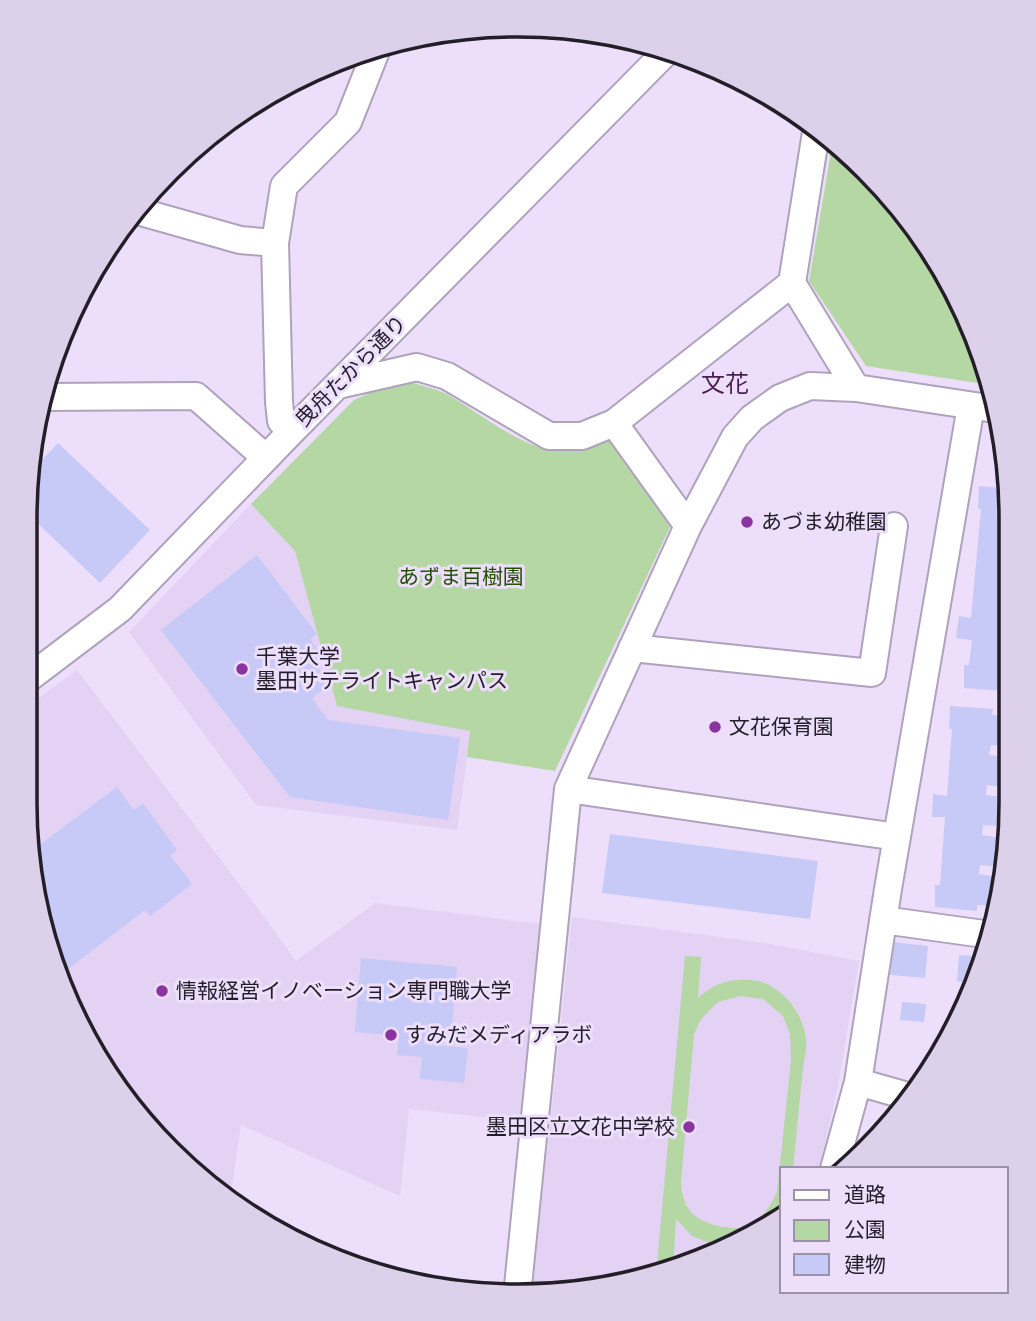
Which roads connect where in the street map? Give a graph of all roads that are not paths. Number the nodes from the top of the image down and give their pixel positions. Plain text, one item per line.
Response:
1 (660, 58) edge
2 (372, 59) edge
3 (815, 139) edge
4 (146, 213) edge
5 (275, 243) junction
6 (792, 283) junction
7 (338, 385) junction
8 (856, 388) junction
9 (52, 397) edge
10 (983, 407) edge
11 (614, 423) junction
12 (291, 432) junction
13 (266, 458) junction
14 (688, 526) junction
15 (894, 526) dead end
16 (632, 648) junction
17 (37, 672) edge
18 (568, 789) junction
19 (897, 837) junction
20 (883, 920) junction
21 (981, 934) edge
22 (858, 1082) junction
23 (901, 1094) edge
24 (835, 1165) edge
25 (518, 1284) edge

1 - 7 street, 曳舟たから通り
2 - 5 street
3 - 6 street
4 - 5 street
5 - 12 street
6 - 8 street
6 - 11 street
7 - 11 street
7 - 12 street, 曳舟たから通り
8 - 10 street
8 - 14 street
9 - 13 street
10 - 19 street
11 - 14 street
12 - 13 street, 曳舟たから通り
13 - 17 street, 曳舟たから通り
14 - 16 street
15 - 16 street
16 - 18 street
18 - 19 street
18 - 25 street
19 - 20 street
20 - 21 street
20 - 22 street
22 - 23 street
22 - 24 street

